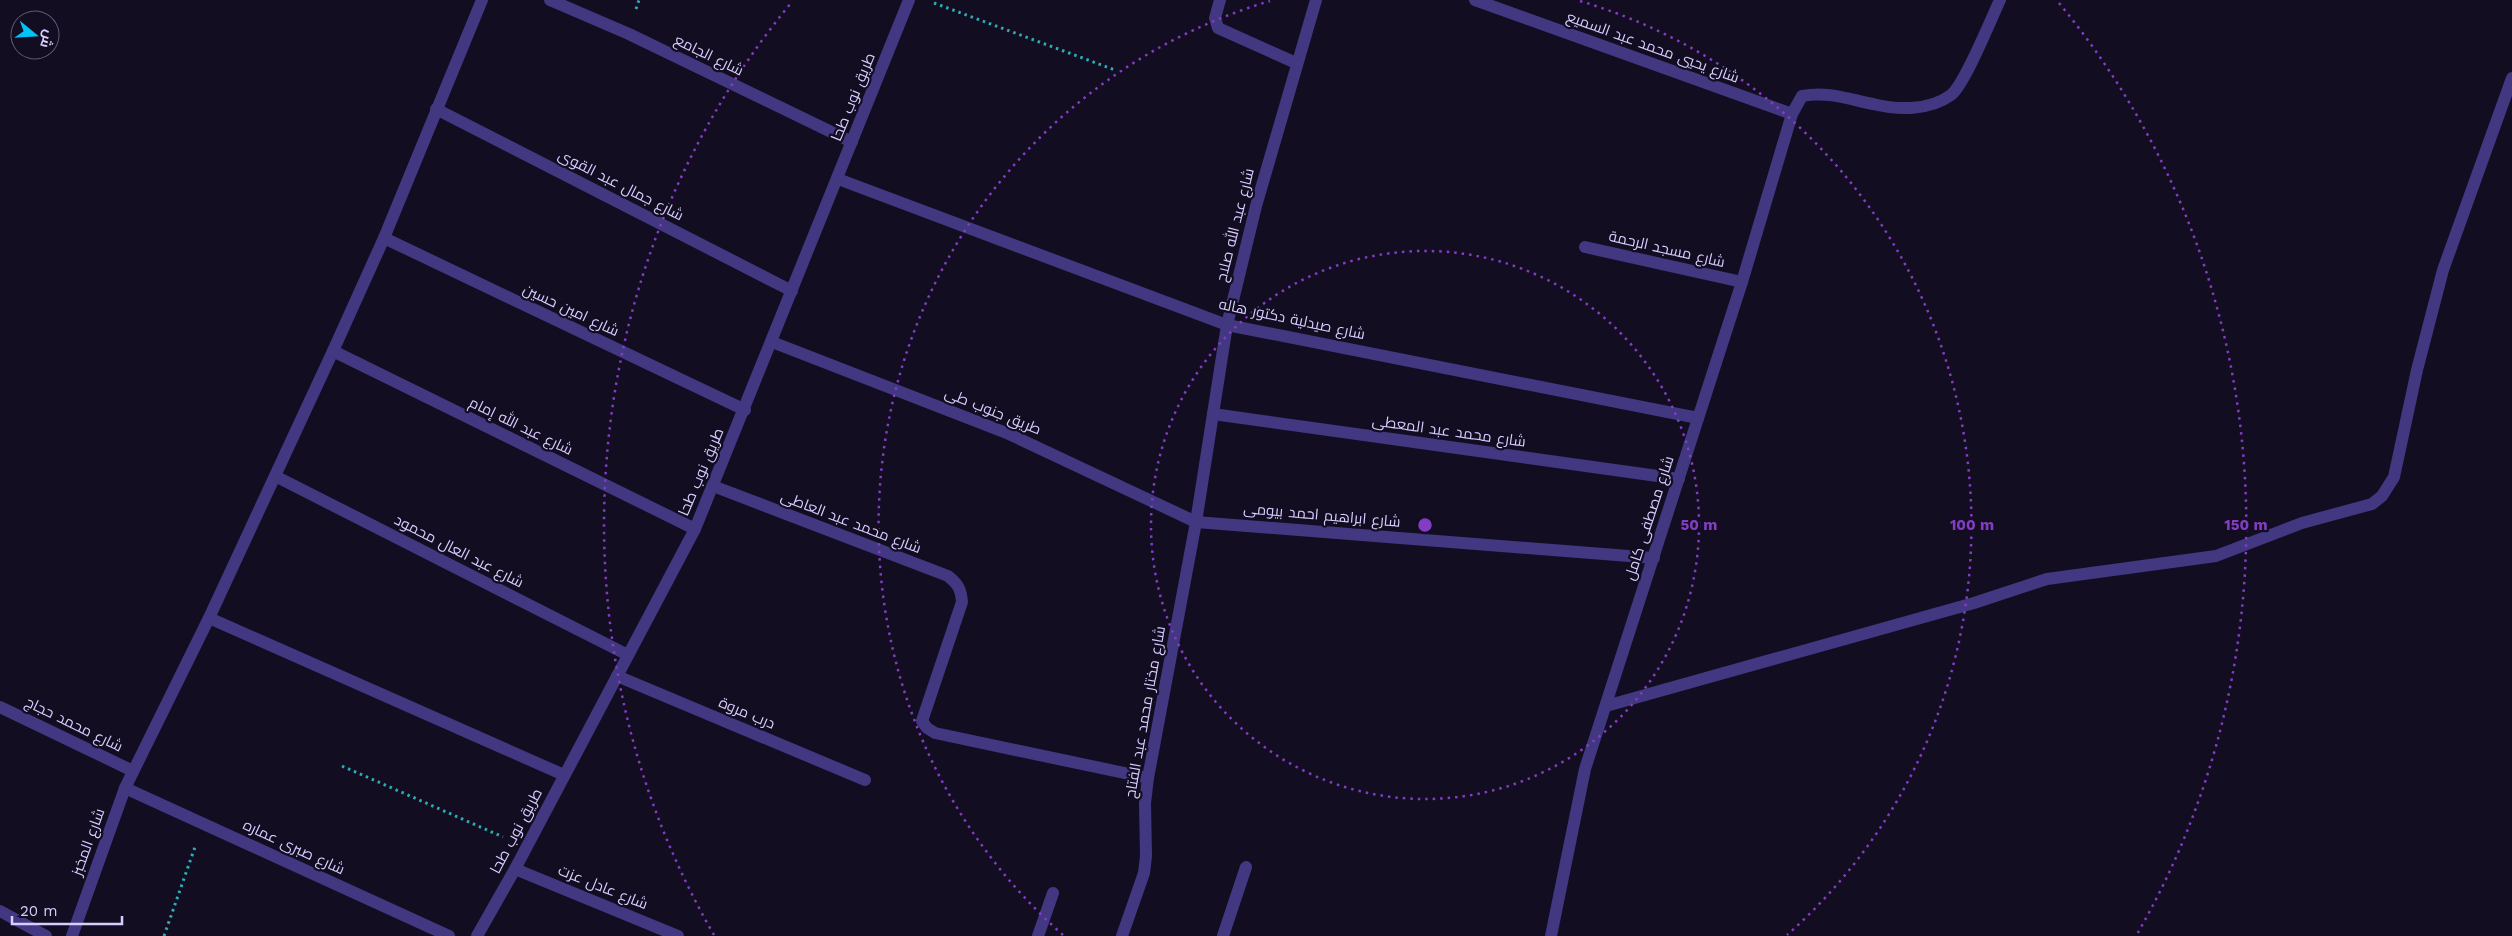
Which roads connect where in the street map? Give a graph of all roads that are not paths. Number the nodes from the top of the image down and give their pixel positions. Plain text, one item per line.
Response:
1 (482, 0) edge
2 (550, 0) edge
3 (910, 0) edge
4 (1220, 0) edge
5 (1316, 0) edge
6 (1477, 0) edge
7 (2000, 0) edge
8 (1296, 63) junction
9 (2512, 78) edge
10 (436, 109) junction
11 (1792, 114) junction
12 (852, 142) junction
13 (838, 179) junction
14 (384, 238) junction
15 (1585, 247) dead end
16 (1742, 282) junction
17 (792, 291) junction
18 (1227, 325) junction
19 (772, 342) junction
20 (333, 352) junction
21 (745, 410) junction
22 (1213, 414) junction
23 (1698, 418) junction
24 (275, 476) junction
25 (1680, 479) junction
26 (713, 486) junction
27 (1196, 522) junction
28 (695, 529) junction
29 (1654, 558) junction
30 (209, 618) junction
31 (628, 655) junction
32 (617, 676) junction
33 (1606, 706) junction
34 (0, 707) edge
35 (133, 771) junction
36 (564, 775) junction
37 (1148, 778) junction
38 (865, 780) dead end
39 (125, 788) junction
40 (1246, 867) dead end
41 (515, 869) junction
42 (1053, 893) dead end
43 (0, 911) edge
44 (46, 936) edge
45 (72, 936) edge
46 (449, 936) edge
47 (477, 936) edge
48 (678, 936) edge
49 (1038, 936) edge
50 (1122, 936) edge
51 (1223, 936) edge
52 (1551, 936) edge

1 - 10 street, شارع المخبز
2 - 12 street, شارع الجامع
3 - 12 street, طريق نوب طحا
4 - 8 street
5 - 8 street, شارع عبد الله صلاح
6 - 11 street, شارع يحيي محمد عبد السميع
7 - 11 street
8 - 18 street, شارع عبد الله صلاح
9 - 33 street
10 - 14 street, شارع المخبز
10 - 17 street, شارع جمال عبد القوى
11 - 16 street, شارع مصطفى كامل
12 - 13 street, طريق نوب طحا
13 - 17 street, طريق نوب طحا
13 - 18 street, شارع صيدلية دكتور هاله
14 - 20 street, شارع المخبز
14 - 21 street, شارع امين حسين
15 - 16 street, شارع مسجد الرحمة
16 - 23 street, شارع مصطفى كامل
17 - 19 street, طريق نوب طحا
18 - 22 street, شارع عبد الله صلاح
18 - 23 street, شارع صيدلية دكتور هاله
19 - 21 street, طريق نوب طحا
19 - 27 street, طريق جنوب طى
20 - 24 street, شارع المخبز
20 - 28 street, شارع عبد الله إمام
21 - 26 street, طريق نوب طحا
22 - 25 street, شارع محمد عبد المعطى
22 - 27 street, شارع عبد الله صلاح
23 - 25 street, شارع مصطفى كامل
24 - 30 street, شارع المخبز
24 - 31 street, شارع عبد العال محمود
25 - 29 street, شارع مصطفى كامل
26 - 28 street, طريق نوب طحا
26 - 37 street, شارع محمد عبد العاطى
27 - 29 street, شارع ابراهيم احمد بيومى
27 - 37 street, شارع مختار محمد عبد الفتاح
28 - 31 street, طريق نوب طحا
29 - 33 street, شارع مصطفى كامل
30 - 35 street, شارع المخبز
30 - 36 street
31 - 32 street, طريق نوب طحا
32 - 36 street, طريق نوب طحا
32 - 38 street, درب مروة
33 - 52 street, شارع مصطفى كامل
34 - 35 street, شارع محمد حجاج
35 - 39 street, شارع المخبز
36 - 41 street, طريق نوب طحا
37 - 50 street, شارع مختار محمد عبد الفتاح
39 - 45 street, شارع المخبز
39 - 46 street, شارع صبرى عماره
40 - 51 street
41 - 47 street, طريق نوب طحا
41 - 48 street, شارع عادل عزت
42 - 49 street
43 - 44 street

